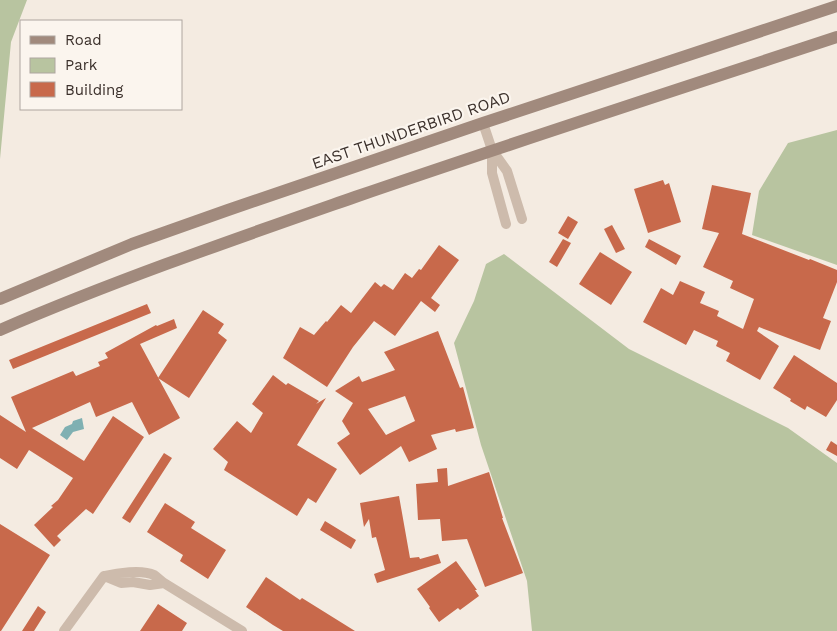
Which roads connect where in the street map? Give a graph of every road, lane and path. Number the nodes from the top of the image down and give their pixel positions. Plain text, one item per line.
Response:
1 (837, 6) edge
2 (837, 37) edge
3 (483, 123) junction
4 (492, 150) junction
5 (522, 219) dead end
6 (506, 224) dead end
7 (0, 299) edge
8 (0, 330) edge
9 (64, 631) edge
10 (242, 631) edge

1 - 3 main road, EAST THUNDERBIRD ROAD
2 - 4 main road
3 - 4 street
3 - 7 main road, EAST THUNDERBIRD ROAD
4 - 5 street
4 - 6 street
4 - 8 main road
9 - 10 street

